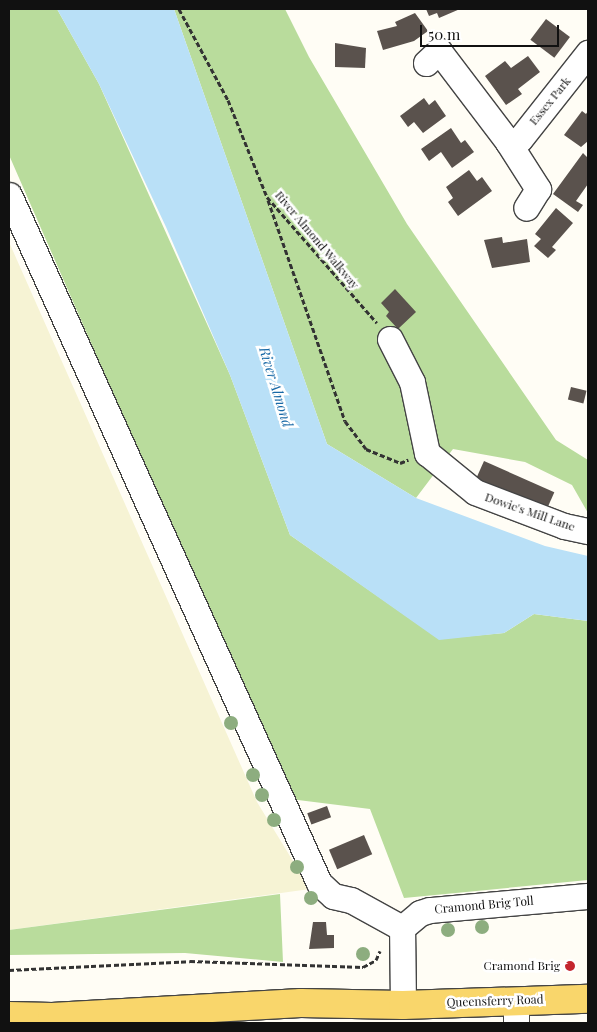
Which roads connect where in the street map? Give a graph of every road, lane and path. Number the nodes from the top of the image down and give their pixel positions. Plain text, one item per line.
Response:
1 (179, 9) edge
2 (438, 50) dead end
3 (588, 53) edge
4 (508, 142) junction
5 (9, 195) edge
6 (267, 197) junction
7 (526, 208) dead end
8 (390, 339) joint
9 (427, 453) junction
10 (588, 531) edge
11 (588, 896) edge
12 (402, 930) junction
13 (9, 970) edge
14 (588, 999) edge
15 (403, 1005) junction
16 (516, 1012) edge
17 (9, 1016) edge
18 (52, 1017) junction
19 (9, 1023) edge
20 (311, 1023) edge

1 - 6 path, River Almond Walkway
2 - 4 street
3 - 4 street, Essex Park
4 - 7 street
5 - 12 street
6 - 8 path, River Almond Walkway
6 - 9 path
8 - 9 street
9 - 10 street, Dowie's Mill Lane
11 - 12 street, Cramond Brig Toll
12 - 13 path
12 - 15 street
14 - 16 main road, Queensferry Road
15 - 16 main road, Queensferry Road
15 - 18 main road
15 - 20 main road
17 - 18 main road
18 - 19 main road

